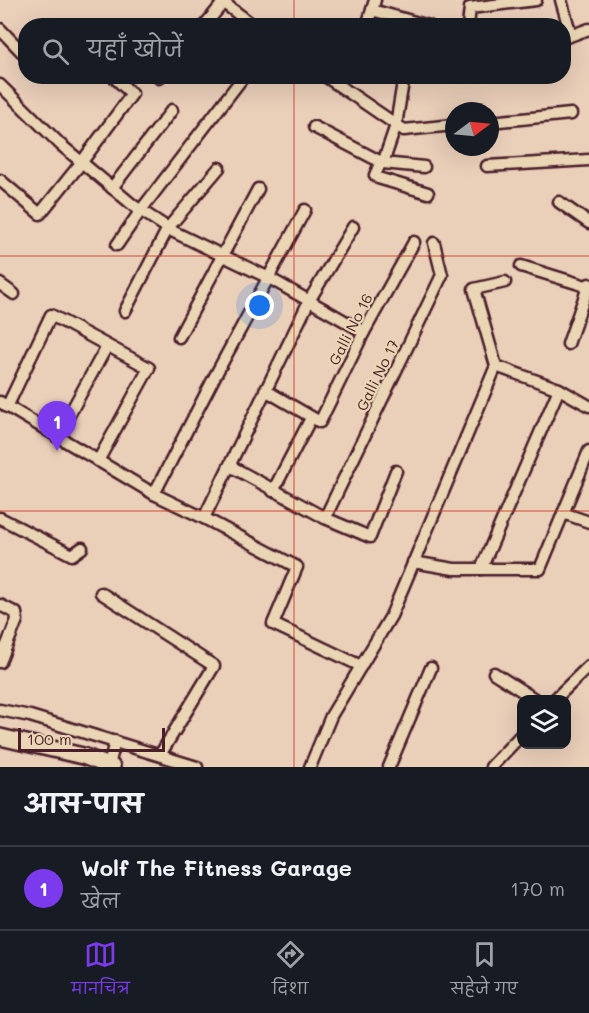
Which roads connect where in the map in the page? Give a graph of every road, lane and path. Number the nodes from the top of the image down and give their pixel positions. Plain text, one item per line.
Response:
1 (536, 0) edge
2 (561, 0) edge
3 (222, 1) edge
4 (373, 5) edge
5 (210, 18) edge
6 (244, 18) edge
7 (408, 18) edge
8 (469, 18) edge
9 (564, 18) edge
10 (0, 29) edge
11 (589, 29) edge
12 (571, 35) edge
13 (18, 49) edge
14 (121, 84) edge
15 (238, 84) edge
16 (337, 84) edge
17 (404, 84) edge
18 (0, 85) edge
19 (172, 110) dead end
20 (571, 114) dead end
21 (499, 121) edge
22 (396, 125) junction
23 (445, 126) edge
24 (314, 127) dead end
25 (589, 160) edge
26 (81, 163) junction
27 (382, 163) junction
28 (487, 166) dead end
29 (424, 167) dead end
30 (219, 168) dead end
31 (0, 180) edge
32 (112, 188) junction
33 (258, 189) dead end
34 (428, 193) dead end
35 (559, 202) dead end
36 (141, 210) junction
37 (305, 210) dead end
38 (589, 223) edge
39 (168, 228) junction
40 (353, 228) dead end
41 (414, 242) dead end
42 (434, 243) dead end
43 (117, 245) dead end
44 (222, 255) junction
45 (520, 266) dead end
46 (269, 278) junction
47 (506, 282) dead end
48 (0, 284) edge
49 (589, 286) edge
50 (14, 294) dead end
51 (309, 301) junction
52 (126, 311) dead end
53 (364, 332) junction
54 (179, 337) dead end
55 (568, 344) dead end
56 (107, 346) junction
57 (496, 366) junction
58 (559, 389) junction
59 (265, 390) junction
60 (4, 405) edge
61 (589, 406) edge
62 (311, 418) junction
63 (57, 437) junction
64 (589, 451) edge
65 (98, 461) junction
66 (230, 466) junction
67 (396, 471) dead end
68 (273, 491) junction
69 (154, 494) junction
70 (563, 513) junction
71 (0, 518) edge
72 (204, 518) junction
73 (325, 518) junction
74 (589, 522) edge
75 (82, 548) dead end
76 (413, 562) junction
77 (481, 569) junction
78 (101, 593) dead end
79 (0, 605) edge
80 (0, 662) edge
81 (361, 666) junction
82 (589, 666) edge
83 (431, 668) dead end
84 (494, 673) dead end
85 (530, 695) edge
86 (558, 695) edge
87 (0, 710) edge
88 (0, 737) edge
89 (517, 739) edge
90 (115, 741) junction
91 (160, 755) junction
92 (110, 766) edge
93 (196, 767) edge
94 (310, 767) edge
95 (389, 767) edge
96 (491, 767) edge

1 - 8 street
2 - 9 street
3 - 5 street
3 - 6 street
4 - 7 street
10 - 13 street
11 - 12 street
14 - 26 street
15 - 36 street
16 - 22 street
17 - 22 street
18 - 26 street
19 - 32 street
20 - 21 street
22 - 23 street
22 - 27 street
24 - 27 street
25 - 28 street
26 - 31 street
26 - 32 street
27 - 29 street
27 - 34 street
30 - 39 street
32 - 36 street
33 - 44 street
35 - 38 street
36 - 39 street
36 - 43 street
37 - 46 street
39 - 44 street
39 - 52 street
40 - 51 street
41 - 53 street, Galli No 16
42 - 73 street, Galli No 17
44 - 46 street
44 - 54 street
45 - 49 street
46 - 51 street
46 - 69 street
47 - 57 street
48 - 50 street
49 - 55 street
51 - 53 street
51 - 59 street
53 - 62 street, Galli No 16
56 - 60 street
56 - 63 street
56 - 65 street
57 - 58 street
57 - 76 street
58 - 61 street
58 - 77 street
59 - 62 street
59 - 66 street
60 - 63 street
62 - 68 street
63 - 65 street
64 - 70 street
65 - 69 street
66 - 68 street
66 - 72 street
67 - 73 street
68 - 73 street
69 - 72 street
70 - 74 street
70 - 77 street
71 - 75 street
72 - 81 street
76 - 77 street
76 - 81 street
78 - 91 street
79 - 80 street
81 - 94 street
82 - 86 street
83 - 95 street
84 - 85 street
87 - 90 street
88 - 92 main road
89 - 96 street
90 - 91 street
90 - 92 street
91 - 93 street

